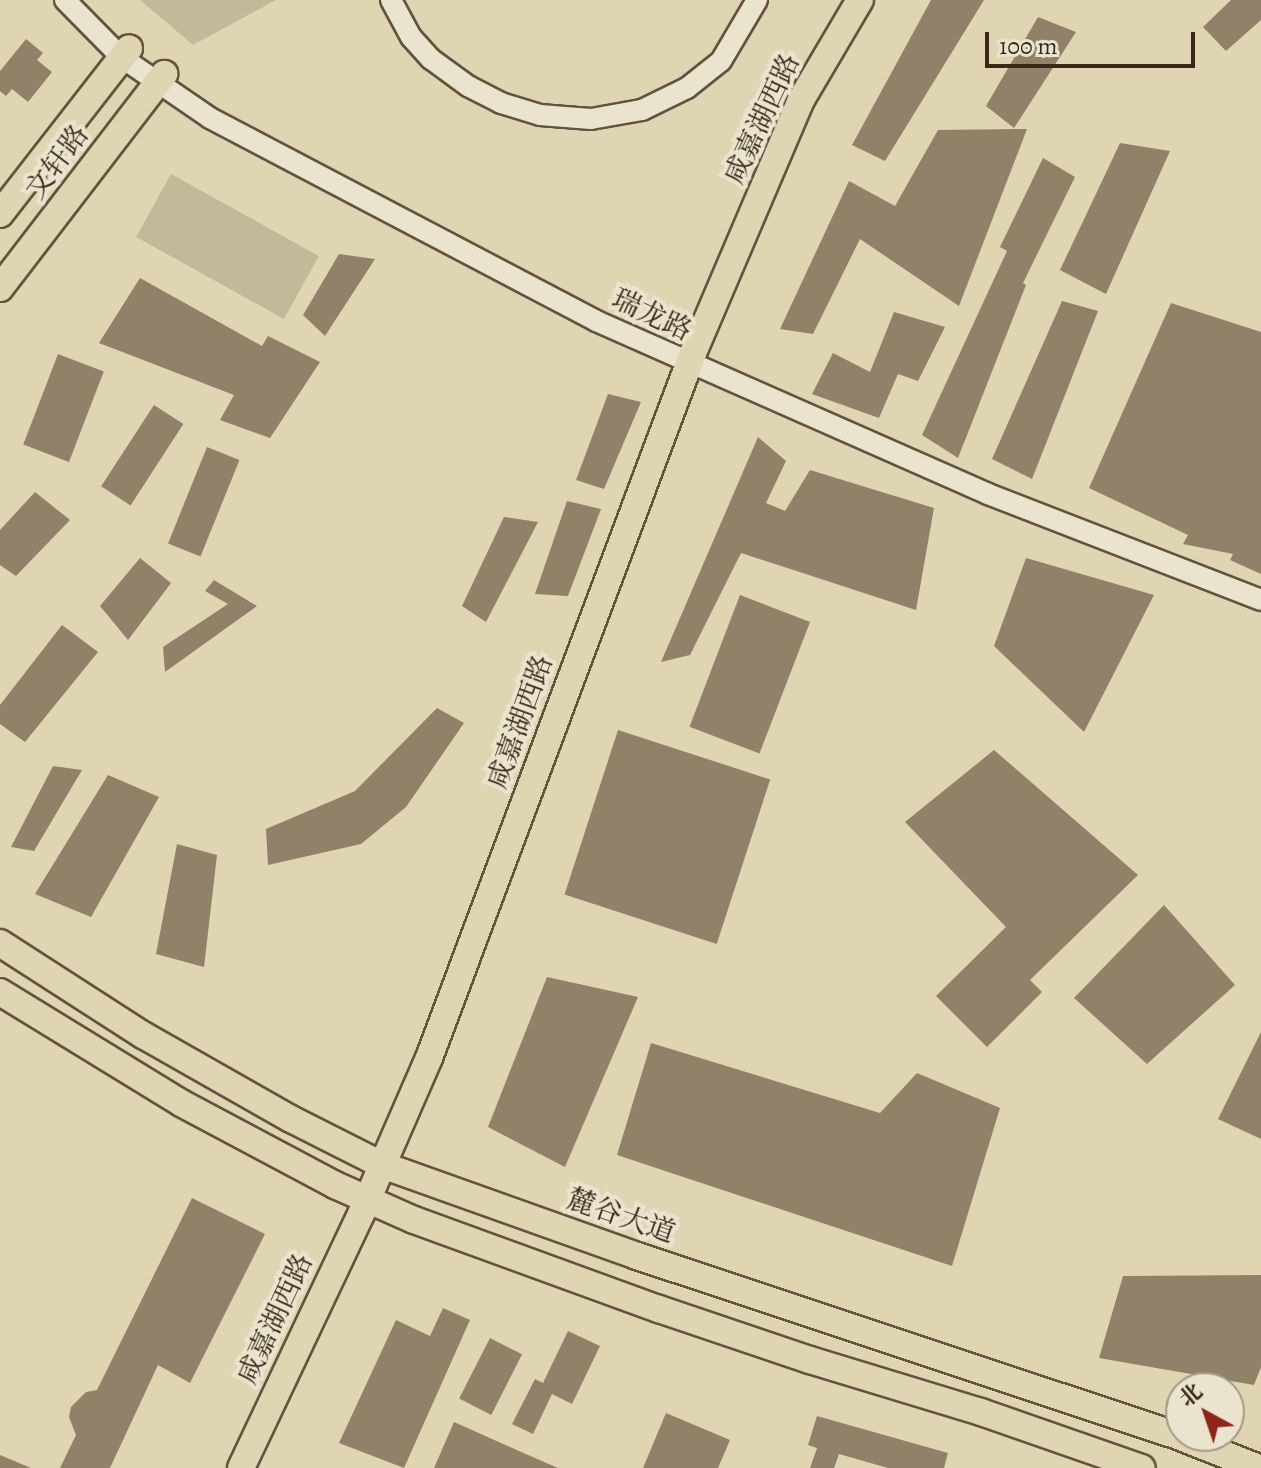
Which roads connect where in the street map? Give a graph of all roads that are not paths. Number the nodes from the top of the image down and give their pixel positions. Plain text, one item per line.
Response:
1 (65, 0) edge
2 (80, 0) edge
3 (391, 0) edge
4 (757, 0) edge
5 (860, 0) edge
6 (878, 0) edge
7 (125, 52) junction
8 (160, 79) junction
9 (0, 214) edge
10 (0, 288) edge
11 (698, 361) junction
12 (1261, 589) edge
13 (1261, 600) edge
14 (0, 943) edge
15 (0, 992) edge
16 (390, 1168) junction
17 (374, 1203) junction
18 (241, 1468) edge
19 (260, 1468) edge
20 (1142, 1468) edge
21 (1259, 1468) edge

1 - 7 street, 瑞龙路
2 - 7 street, 瑞龙路
3 - 4 street
5 - 11 main road, 咸嘉湖西路
6 - 11 main road, 咸嘉湖西路
7 - 8 street, 瑞龙路
7 - 9 main road, 文轩路
8 - 10 main road, 文轩路
8 - 11 street, 瑞龙路
11 - 12 street, 瑞龙路
11 - 13 street, 瑞龙路
11 - 16 main road, 咸嘉湖西路
14 - 16 main road, 麓谷大道
15 - 17 main road
16 - 17 main road, 咸嘉湖西路
16 - 21 main road, 麓谷大道
17 - 18 main road, 咸嘉湖西路
17 - 19 main road, 咸嘉湖西路
17 - 20 main road

